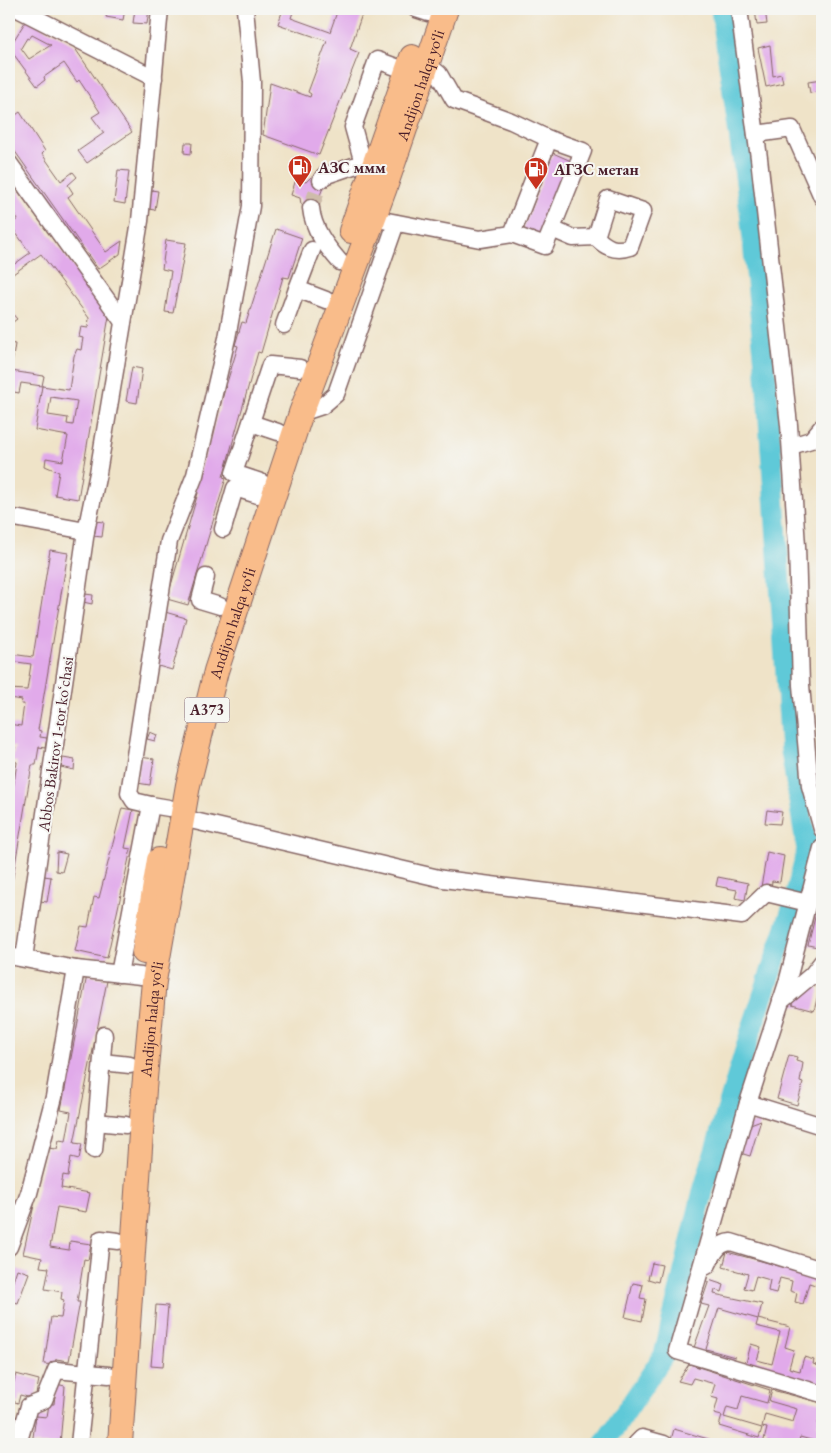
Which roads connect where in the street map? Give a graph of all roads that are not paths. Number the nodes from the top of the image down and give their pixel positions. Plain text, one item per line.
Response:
1 (160, 9) edge
2 (245, 9) edge
3 (738, 9) edge
4 (22, 10) edge
5 (430, 10) edge
6 (417, 67) junction
7 (154, 78) junction
8 (756, 134) junction
9 (549, 139) junction
10 (369, 160) junction
11 (9, 163) edge
12 (321, 180) tunnel mouth
13 (822, 197) edge
14 (311, 208) tunnel mouth
15 (372, 218) junction
16 (396, 223) junction
17 (552, 229) junction
18 (512, 234) junction
19 (596, 237) dead end
20 (312, 250) dead end
21 (340, 262) junction
22 (297, 289) junction
23 (326, 300) junction
24 (123, 322) junction
25 (284, 325) dead end
26 (300, 368) junction
27 (301, 413) junction
28 (251, 423) junction
29 (822, 427) edge
30 (278, 432) junction
31 (791, 446) junction
32 (259, 489) junction
33 (9, 517) edge
34 (86, 530) junction
35 (222, 530) dead end
36 (206, 578) dead end
37 (220, 606) junction
38 (167, 810) junction
39 (822, 829) edge
40 (822, 848) edge
41 (800, 901) junction
42 (13, 957) edge
43 (76, 968) junction
44 (819, 972) edge
45 (130, 975) junction
46 (781, 1001) junction
47 (104, 1035) dead end
48 (102, 1062) junction
49 (130, 1065) junction
50 (748, 1103) junction
51 (96, 1122) junction
52 (126, 1125) junction
53 (822, 1126) edge
54 (94, 1150) dead end
55 (9, 1247) edge
56 (822, 1270) edge
57 (692, 1292) junction
58 (98, 1374) junction
59 (822, 1394) edge
60 (638, 1443) edge
61 (18, 1444) edge
62 (79, 1444) edge
63 (104, 1444) edge
64 (120, 1444) edge
65 (664, 1444) edge

1 - 7 street, Abbos Bakirov 1-tor koʻchasi
2 - 38 street
3 - 8 street
4 - 7 street
5 - 6 highway, Andijon halqa yo‘li / A373
6 - 9 street
6 - 10 highway, Andijon halqa yo‘li / A373
6 - 10 street
6 - 15 highway, Andijon halqa yo‘li / A373
7 - 24 street, Abbos Bakirov 1-tor koʻchasi
8 - 13 street
8 - 31 street
9 - 17 street
9 - 18 street
10 - 12 street
10 - 21 highway, Andijon halqa yo‘li / A373
11 - 24 street
14 - 21 street
15 - 16 street
15 - 27 highway, Andijon halqa yo‘li / A373
16 - 18 street
16 - 27 street
17 - 18 street
17 - 19 street
20 - 22 street
21 - 23 highway, Andijon halqa yo‘li / A373
22 - 23 street
22 - 25 street
23 - 26 highway, Andijon halqa yo‘li / A373
24 - 34 street, Abbos Bakirov 1-tor koʻchasi
26 - 28 street
26 - 30 highway, Andijon halqa yo‘li / A373
27 - 38 highway, Andijon halqa yo‘li / A373
28 - 30 street
28 - 32 street
29 - 31 street
30 - 32 highway, Andijon halqa yo‘li / A373
31 - 39 street
32 - 35 street
32 - 37 highway, Andijon halqa yo‘li / A373
33 - 34 street
34 - 42 street, Abbos Bakirov 1-tor koʻchasi
36 - 37 street
37 - 38 highway, Andijon halqa yo‘li / A373
38 - 41 street
38 - 45 highway, Andijon halqa yo‘li / A373
38 - 64 highway, Andijon halqa yo‘li / A373
40 - 41 street
41 - 46 street
42 - 43 street
43 - 45 street
43 - 55 street
44 - 46 street
45 - 49 highway, Andijon halqa yo‘li / A373
46 - 50 street
47 - 48 street
48 - 49 street
48 - 51 street
49 - 52 highway, Andijon halqa yo‘li / A373
50 - 53 street
50 - 57 street
51 - 52 street
51 - 54 street
52 - 58 highway, Andijon halqa yo‘li / A373
56 - 57 street
57 - 59 street
58 - 61 street
58 - 62 street
58 - 63 highway, Andijon halqa yo‘li / A373
60 - 65 street

